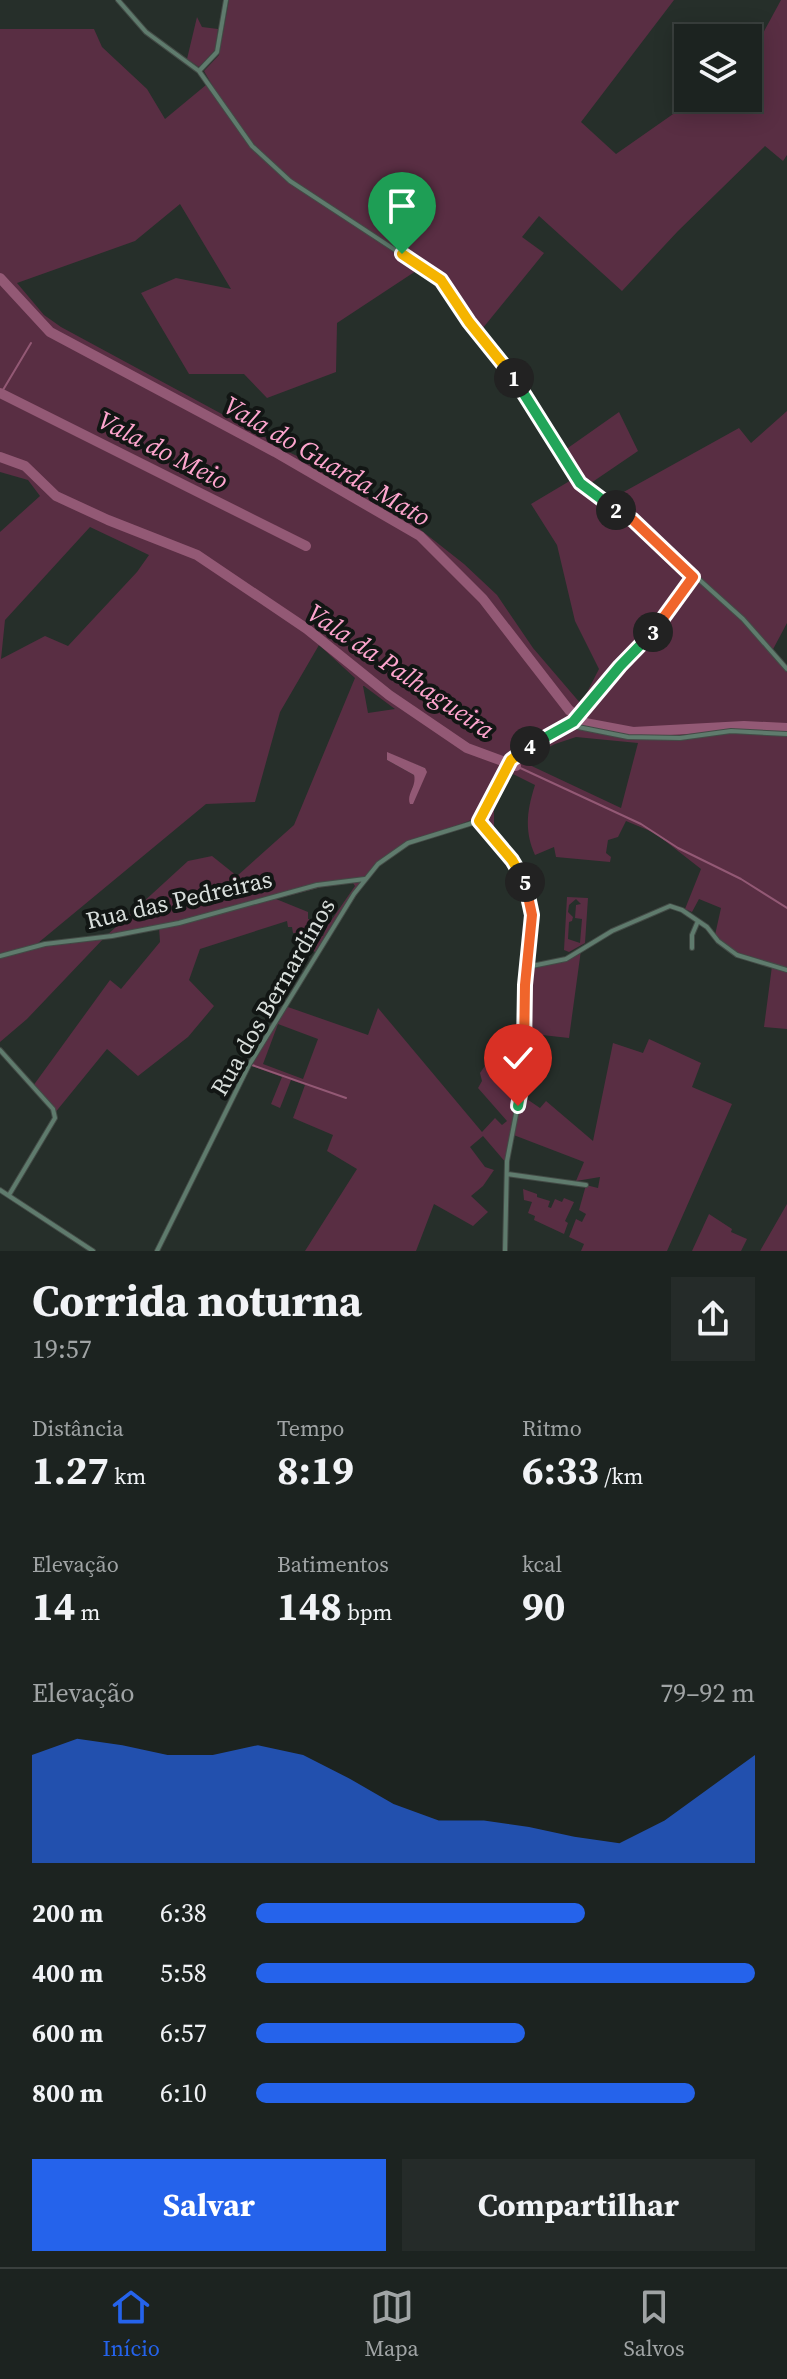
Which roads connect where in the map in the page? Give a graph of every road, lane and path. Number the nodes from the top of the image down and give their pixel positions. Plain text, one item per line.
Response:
1 (226, 0) edge
2 (121, 1) edge
3 (199, 71) junction
4 (693, 577) junction
5 (787, 669) edge
6 (570, 724) junction
7 (787, 734) edge
8 (479, 821) junction
9 (365, 879) junction
10 (698, 921) junction
11 (692, 948) dead end
12 (0, 956) edge
13 (527, 967) junction
14 (787, 970) edge
15 (0, 1050) edge
16 (507, 1174) junction
17 (586, 1185) dead end
18 (0, 1190) edge
19 (9, 1195) junction
20 (93, 1251) edge
21 (157, 1251) edge
22 (505, 1251) edge

1 - 3 street
2 - 3 street
3 - 4 street
4 - 5 street
4 - 6 street
6 - 7 street
6 - 8 street
8 - 9 street, Rua dos Bernardinos
8 - 13 street
9 - 12 street, Rua das Pedreiras
9 - 21 street, Rua dos Bernardinos
10 - 11 street
10 - 13 street
10 - 14 street
13 - 16 street
15 - 19 street
16 - 17 street
16 - 22 street
18 - 19 street
19 - 20 street

